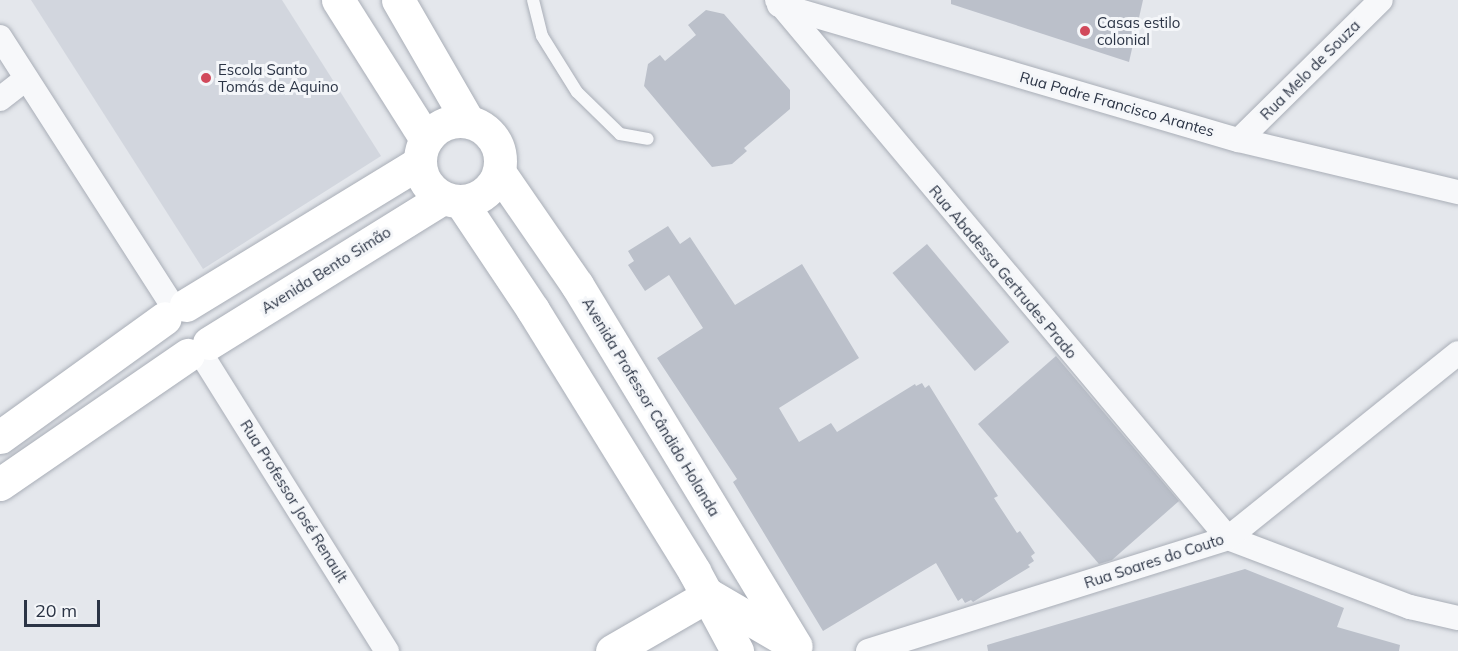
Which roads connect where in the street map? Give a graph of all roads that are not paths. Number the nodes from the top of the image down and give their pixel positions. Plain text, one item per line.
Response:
1 (338, 0) edge
2 (533, 0) edge
3 (1381, 0) edge
4 (778, 2) edge
5 (402, 3) edge
6 (0, 37) edge
7 (26, 79) junction
8 (0, 99) edge
9 (468, 121) junction
10 (648, 139) dead end
11 (1239, 140) junction
12 (423, 151) junction
13 (500, 171) junction
14 (1458, 192) edge
15 (452, 200) junction
16 (175, 310) junction
17 (199, 350) junction
18 (1458, 353) edge
19 (0, 437) edge
20 (0, 484) edge
21 (1228, 538) junction
22 (709, 595) junction
23 (1458, 618) edge
24 (798, 648) edge
25 (731, 649) edge
26 (387, 651) edge
27 (612, 651) edge
28 (868, 651) edge

1 - 12 street
2 - 10 lane
3 - 11 street, Rua Melo de Souza
4 - 11 street, Rua Padre Francisco Arantes
4 - 21 street, Rua Abadessa Gertrudes Prado
5 - 9 street
6 - 7 street
7 - 8 street
7 - 16 street
9 - 12 street
9 - 13 street
11 - 14 street, Rua Padre Francisco Arantes
12 - 15 street
12 - 16 street
13 - 15 street
13 - 24 street, Avenida Professor Cândido Holanda
15 - 17 street, Avenida Bento Simão
15 - 22 street
16 - 17 street
16 - 17 street
16 - 19 street
17 - 20 street, Avenida Bento Simão
17 - 26 street, Rua Professor José Renault
18 - 21 street, Rua Soares do Couto
21 - 23 street
21 - 28 street, Rua Soares do Couto
22 - 24 street
22 - 25 street
22 - 27 street

